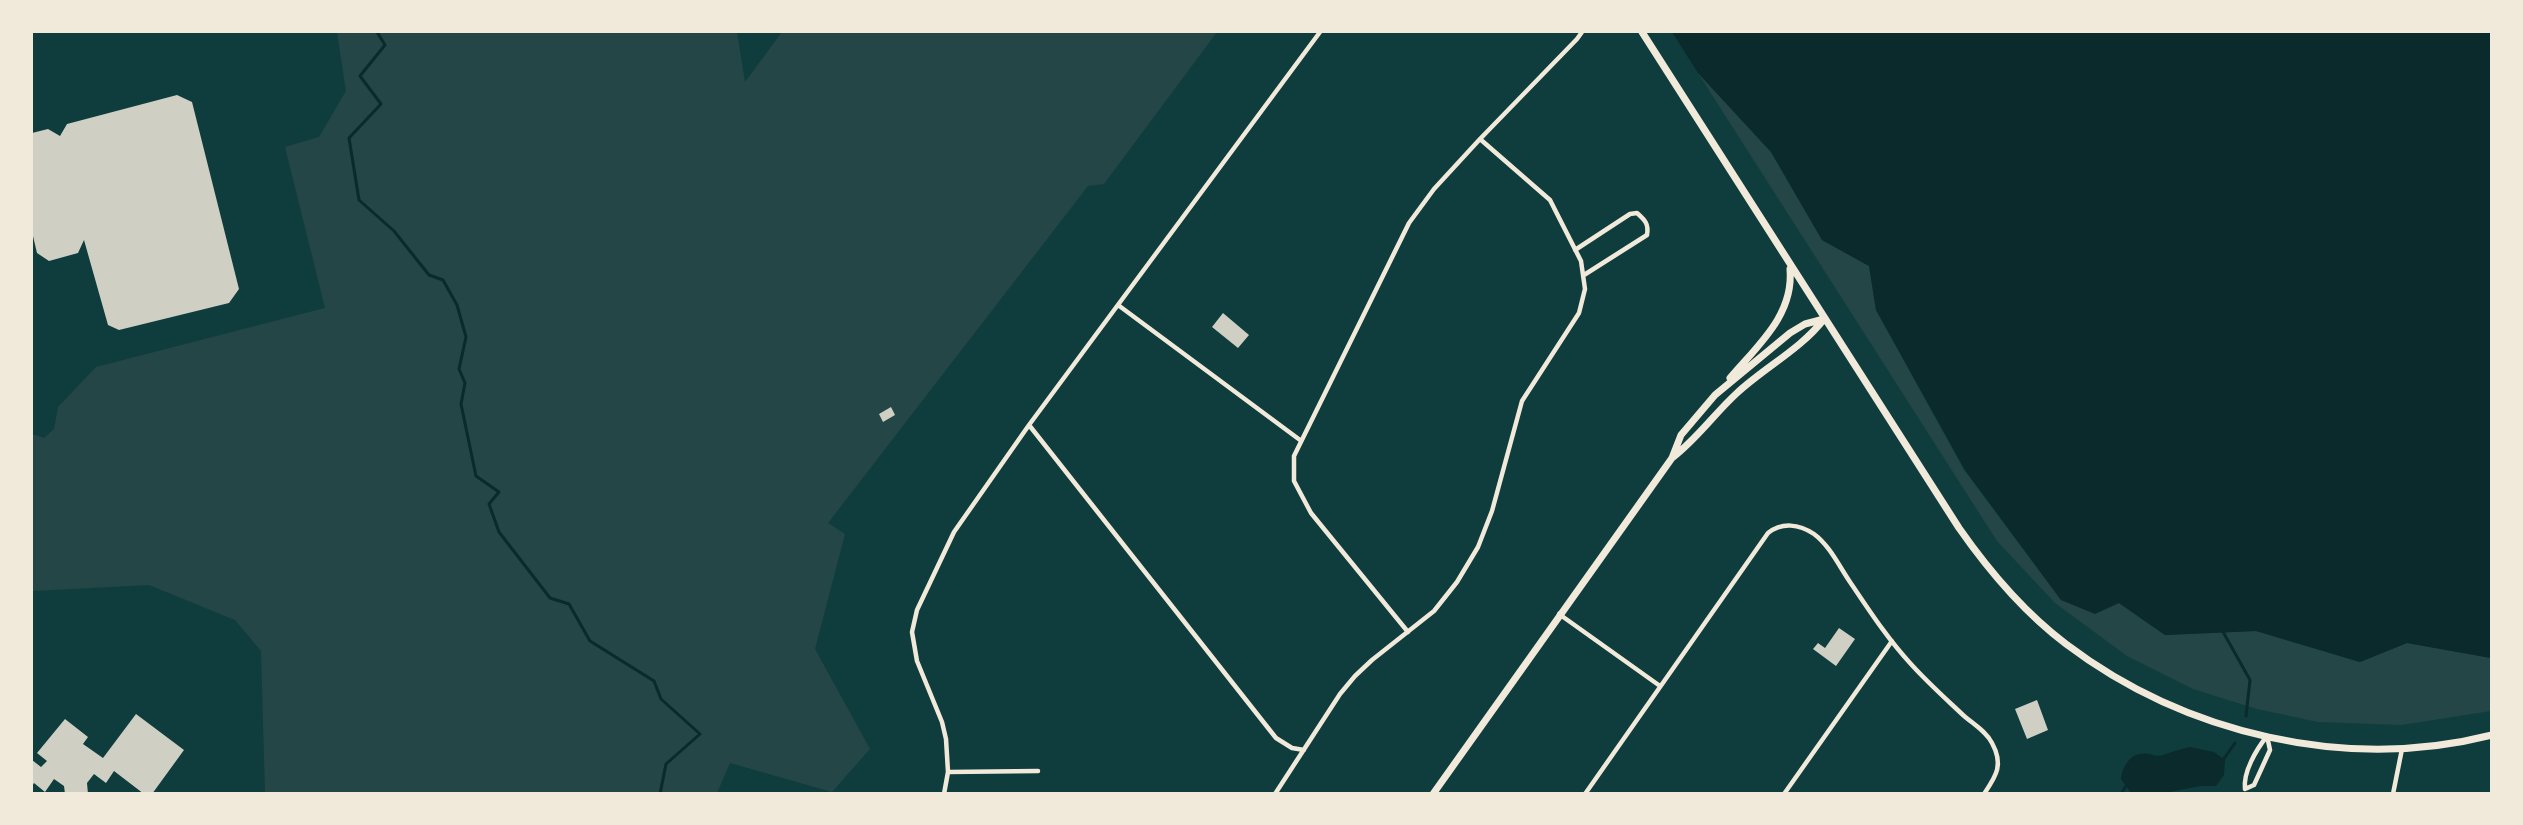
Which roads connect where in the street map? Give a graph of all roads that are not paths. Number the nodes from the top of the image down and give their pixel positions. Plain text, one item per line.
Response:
1 (1320, 32) edge
2 (1582, 32) edge
3 (1642, 32) edge
4 (1480, 139) junction
5 (1575, 250) junction
6 (1790, 266) junction
7 (1584, 275) junction
8 (1118, 305) junction
9 (1824, 319) junction
10 (1715, 396) junction
11 (1029, 425) junction
12 (1300, 440) junction
13 (1672, 458) junction
14 (1558, 614) junction
15 (1408, 632) junction
16 (1892, 641) junction
17 (1660, 686) junction
18 (2492, 735) edge
19 (2267, 736) junction
20 (2402, 749) junction
21 (1304, 750) junction
22 (1038, 771) dead end
23 (948, 772) junction
24 (2244, 791) edge
25 (944, 794) edge
26 (1275, 794) edge
27 (1432, 794) edge
28 (1585, 794) edge
29 (1784, 794) edge
30 (1983, 794) edge
31 (2394, 794) edge

1 - 8 street
2 - 4 street
3 - 6 main road
4 - 5 street
4 - 12 street
5 - 7 street
5 - 7 street
6 - 9 main road
6 - 10 main road
7 - 15 street
8 - 11 street
8 - 12 street
9 - 10 main road
9 - 13 main road
9 - 19 main road
10 - 13 main road
11 - 21 street
11 - 23 street
12 - 15 street
13 - 14 main road
14 - 17 street
14 - 27 main road
15 - 21 street
16 - 17 street
16 - 29 street
16 - 30 street
17 - 28 street
18 - 20 main road
19 - 20 main road
19 - 24 street
19 - 24 street
20 - 31 street
21 - 26 street
22 - 23 street
23 - 25 street

